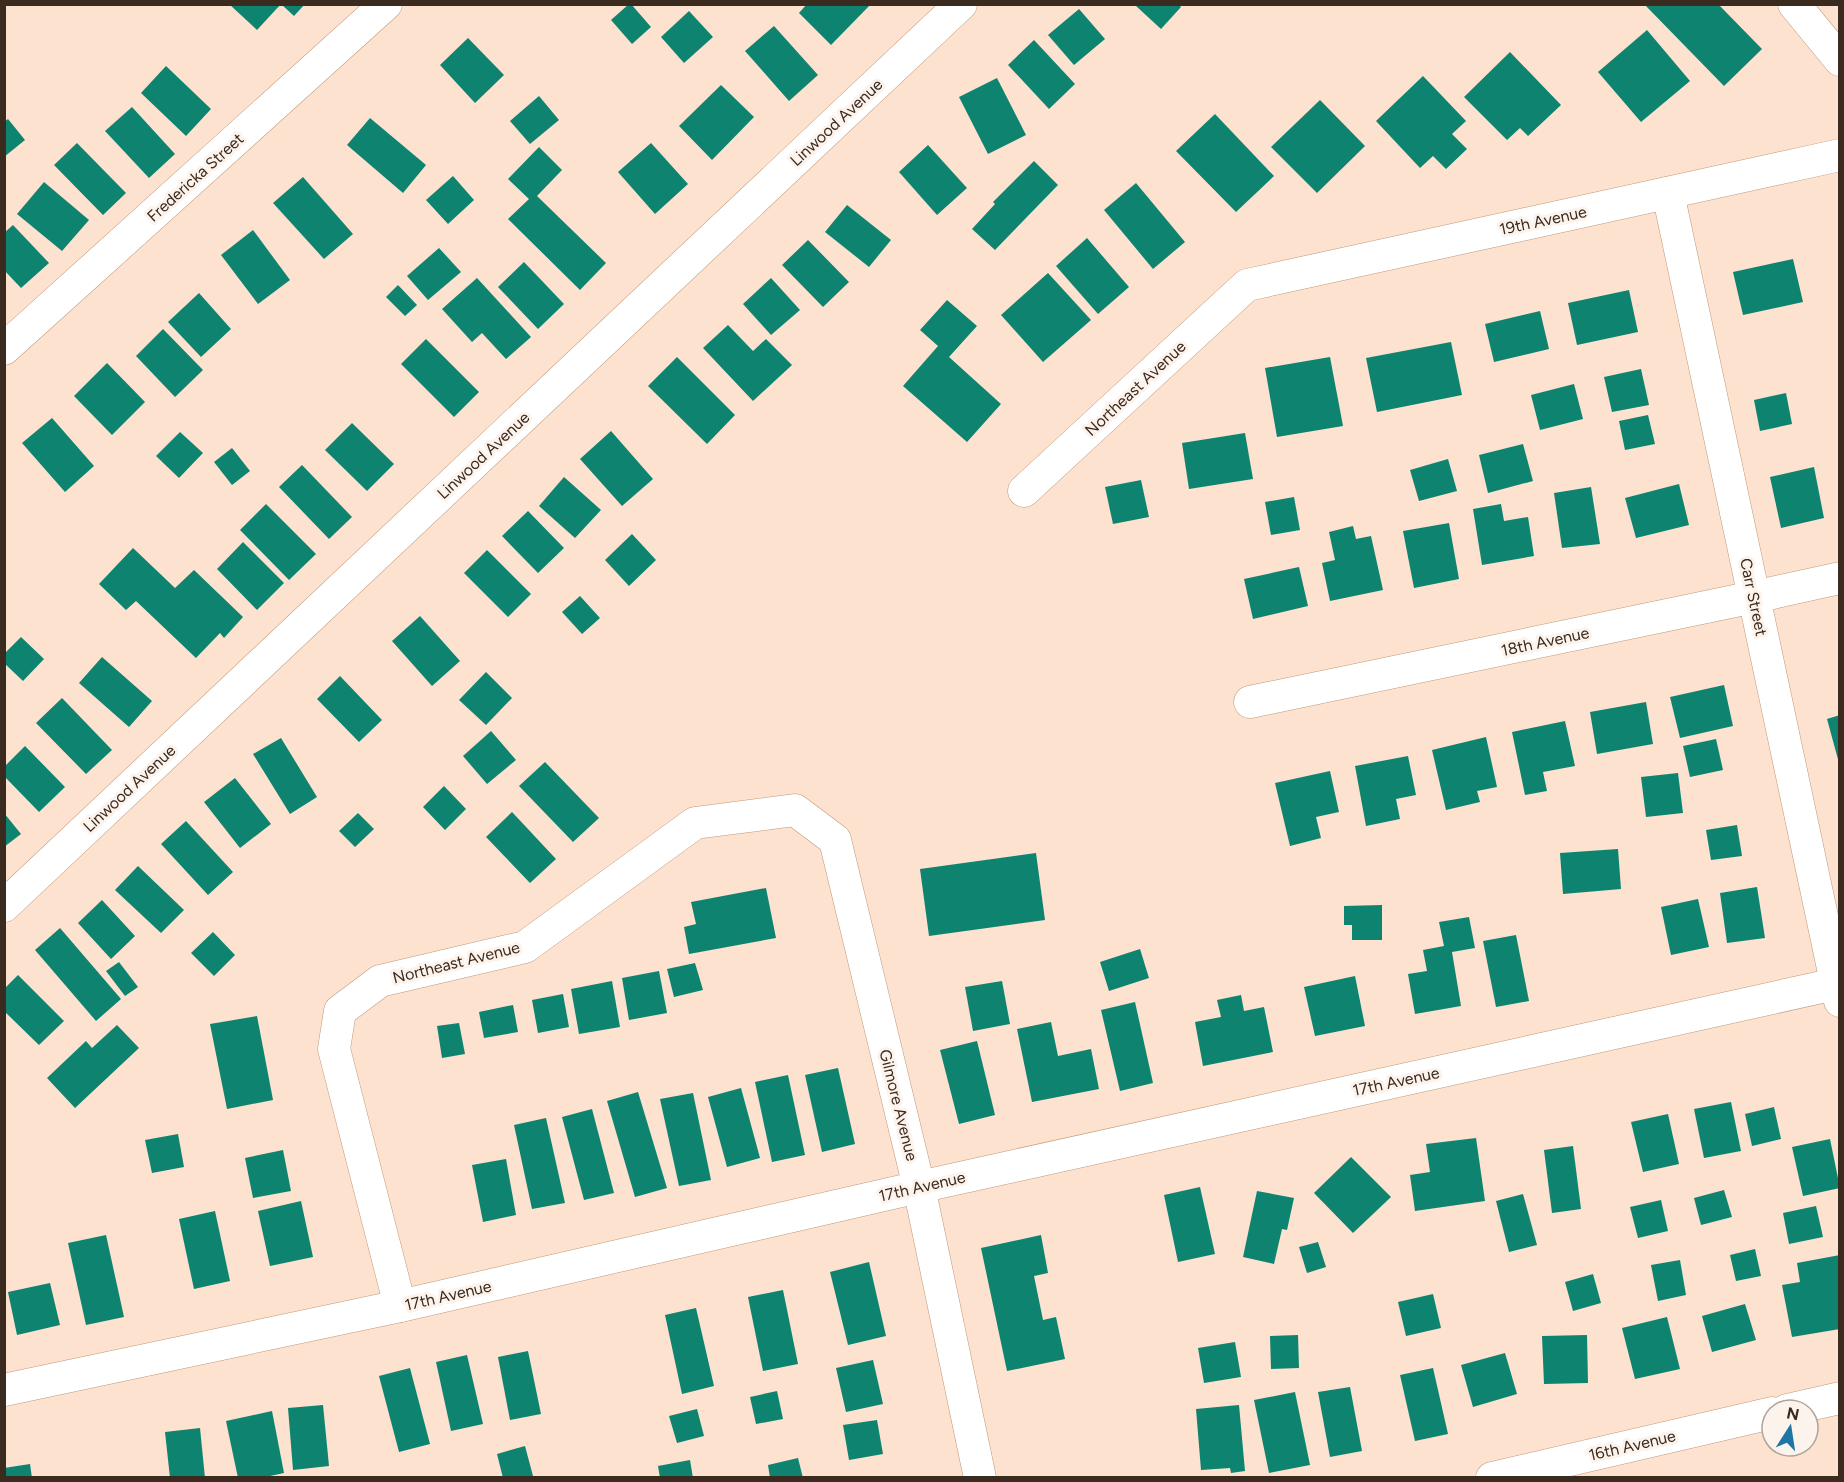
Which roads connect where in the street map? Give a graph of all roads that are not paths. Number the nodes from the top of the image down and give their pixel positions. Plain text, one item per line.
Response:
1 (387, 4) edge
2 (961, 4) edge
3 (1794, 4) edge
4 (1839, 60) edge
5 (1839, 155) edge
6 (1668, 193) junction
7 (1246, 285) joint
8 (4, 349) edge
9 (1024, 491) dead end
10 (1839, 578) edge
11 (1754, 597) junction
12 (1250, 702) dead end
13 (836, 840) joint
14 (4, 906) edge
15 (1838, 990) edge
16 (919, 1187) junction
17 (400, 1306) junction
18 (4, 1390) edge
19 (1839, 1398) edge
20 (1820, 1402) edge
21 (1760, 1416) edge
22 (980, 1478) edge
23 (1492, 1478) edge

1 - 8 street, Fredericka Street
2 - 14 street, Linwood Avenue
3 - 4 street
5 - 6 street, 19th Avenue
6 - 7 street, 19th Avenue
6 - 11 street, Carr Street
7 - 9 street, Northeast Avenue
10 - 11 street, 18th Avenue
11 - 12 street, 18th Avenue
11 - 15 street, Carr Street
13 - 16 street, Gilmore Avenue
13 - 17 street, Northeast Avenue
15 - 16 street, 17th Avenue
16 - 17 street, 17th Avenue
16 - 22 street, Gilmore Avenue
17 - 18 street, 17th Avenue
19 - 20 street
21 - 23 street, 16th Avenue

